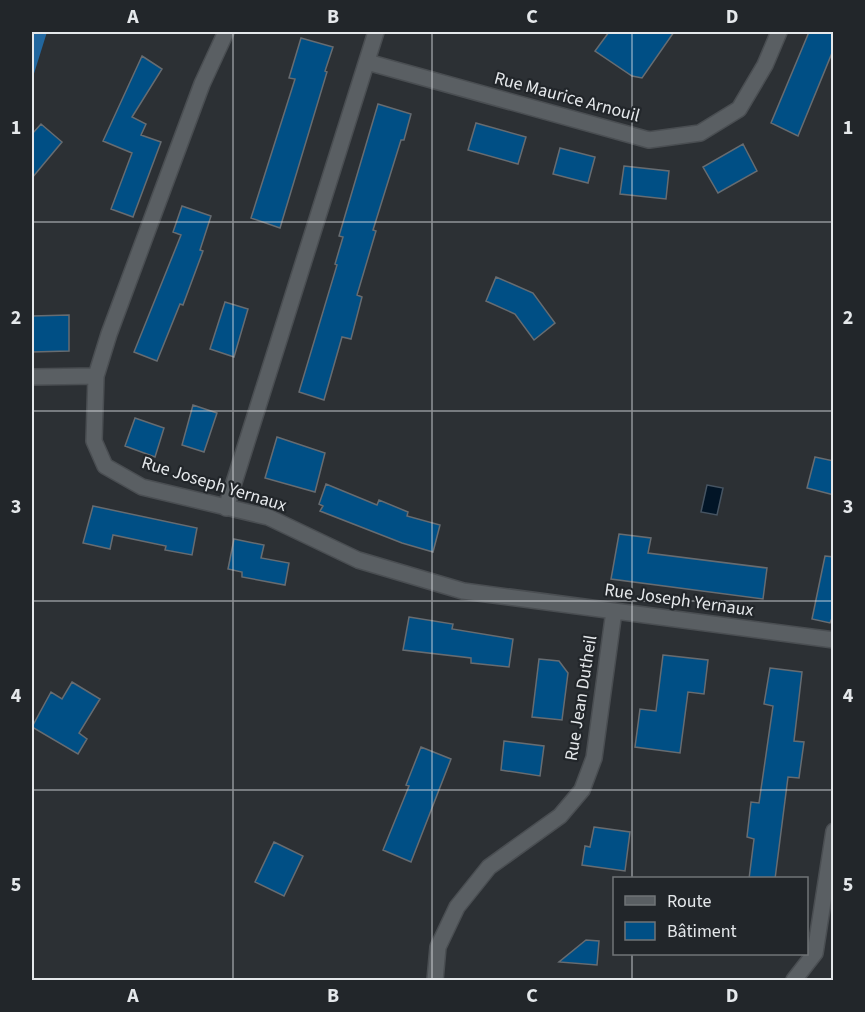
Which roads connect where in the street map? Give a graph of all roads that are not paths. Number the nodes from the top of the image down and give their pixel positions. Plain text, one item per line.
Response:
1 (226, 32) edge
2 (376, 32) edge
3 (779, 32) edge
4 (367, 62) junction
5 (96, 376) junction
6 (32, 377) edge
7 (226, 508) junction
8 (614, 611) junction
9 (834, 640) edge
10 (834, 831) edge
11 (435, 981) edge
12 (794, 981) edge

1 - 5 street, Rue Joseph Yernaux
2 - 4 street
3 - 4 street, Rue Maurice Arnouil
4 - 7 street
5 - 6 street
5 - 7 street, Rue Joseph Yernaux
7 - 8 street, Rue Joseph Yernaux
8 - 9 street, Rue Joseph Yernaux
8 - 11 street, Rue Jean Dutheil
10 - 12 street

